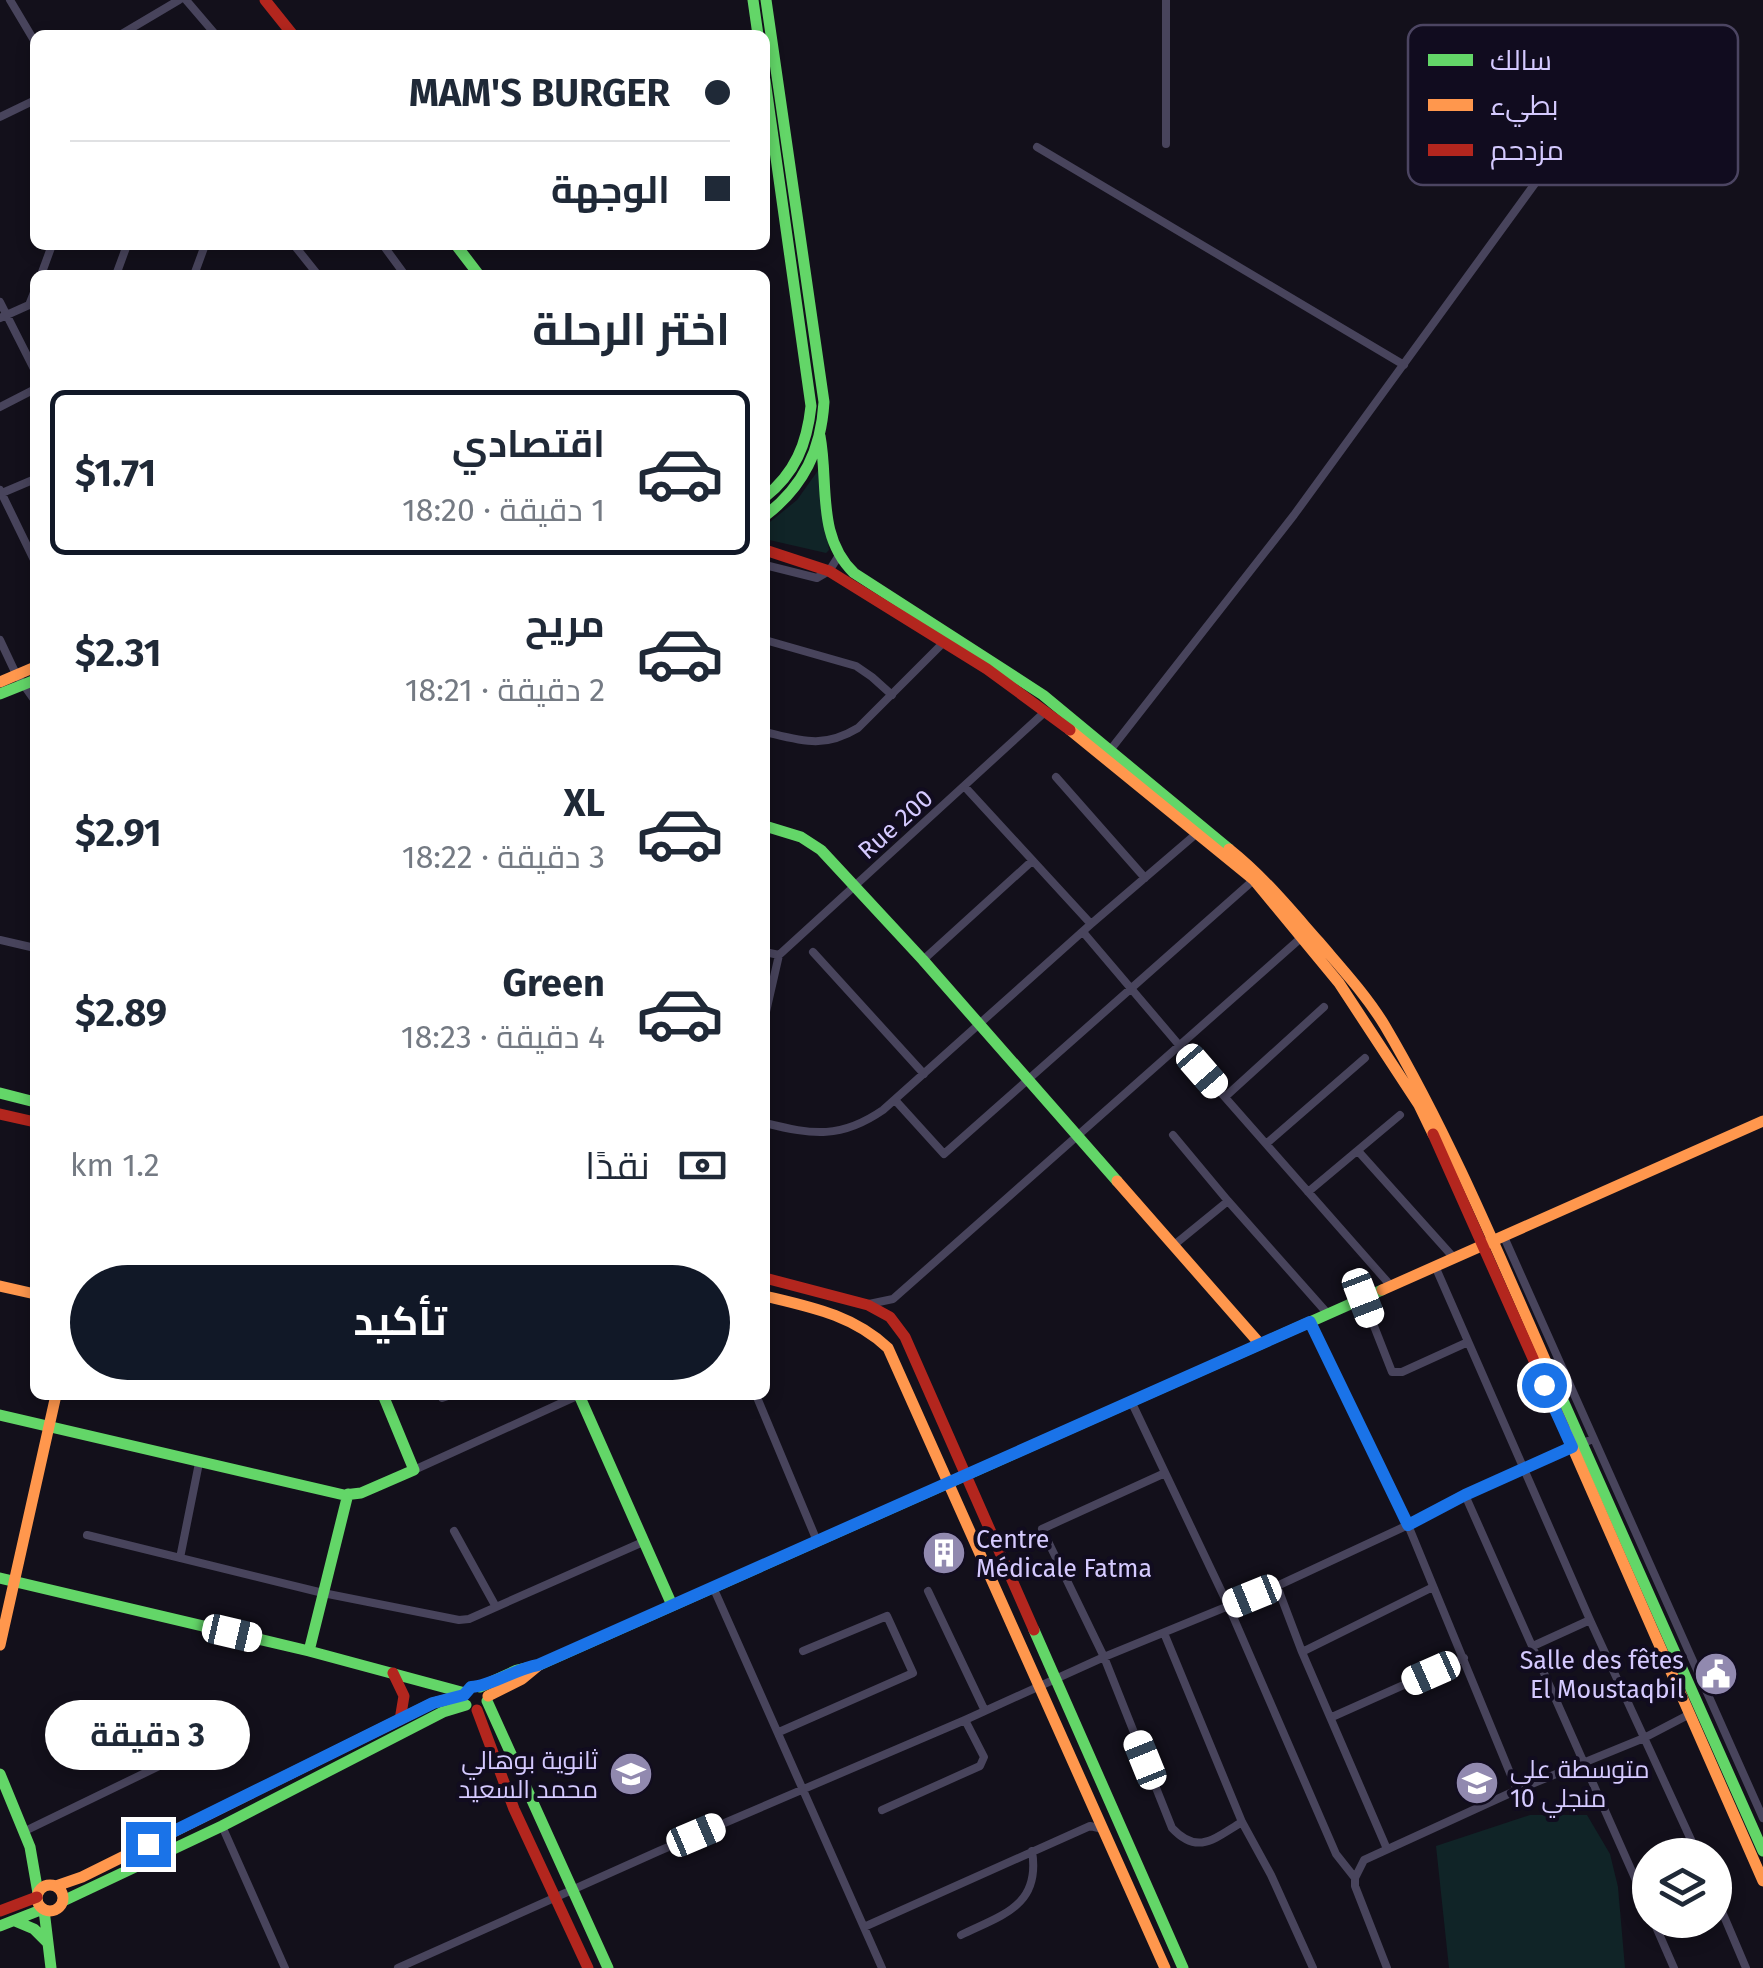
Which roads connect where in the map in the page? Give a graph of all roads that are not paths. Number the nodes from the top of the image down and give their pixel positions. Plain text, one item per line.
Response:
1 (183, 0) edge
2 (265, 0) edge
3 (753, 0) edge
4 (766, 0) edge
5 (1166, 0) edge
6 (5, 1) edge
7 (129, 30) edge
8 (211, 30) edge
9 (289, 30) edge
10 (757, 30) edge
11 (30, 35) edge
12 (30, 102) edge
13 (770, 115) edge
14 (0, 116) edge
15 (1166, 144) dead end
16 (1036, 147) dead end
17 (1533, 185) edge
18 (298, 250) edge
19 (460, 250) edge
20 (314, 270) edge
21 (475, 270) edge
22 (0, 302) edge
23 (30, 307) edge
24 (3, 317) edge
25 (30, 363) edge
26 (1404, 364) junction
27 (30, 391) edge
28 (0, 406) edge
29 (820, 436) junction
30 (30, 482) edge
31 (1, 491) edge
32 (770, 494) edge
33 (770, 513) edge
34 (30, 548) edge
35 (770, 551) edge
36 (838, 557) junction
37 (770, 566) edge
38 (829, 571) junction
39 (0, 640) edge
40 (770, 641) edge
41 (944, 643) junction
42 (25, 680) edge
43 (0, 682) edge
44 (0, 694) edge
45 (892, 695) junction
46 (1046, 711) junction
47 (770, 733) edge
48 (1112, 749) junction
49 (1056, 777) dead end
50 (965, 787) junction
51 (770, 827) edge
52 (1196, 834) junction
53 (1032, 861) junction
54 (1257, 877) junction
55 (1145, 878) junction
56 (855, 887) junction
57 (1091, 924) junction
58 (1082, 932) junction
59 (1305, 934) junction
60 (0, 940) edge
61 (30, 947) edge
62 (813, 952) dead end
63 (770, 953) edge
64 (779, 955) junction
65 (922, 960) junction
66 (1132, 988) junction
67 (770, 994) edge
68 (1324, 1006) dead end
69 (979, 1026) junction
70 (1179, 1045) junction
71 (1365, 1058) dead end
72 (924, 1074) junction
73 (1028, 1080) junction
74 (0, 1093) edge
75 (1225, 1098) junction
76 (895, 1100) junction
77 (30, 1101) edge
78 (0, 1114) edge
79 (1400, 1115) dead end
80 (30, 1121) edge
81 (1763, 1121) edge
82 (770, 1124) edge
83 (1078, 1135) junction
84 (1174, 1135) dead end
85 (1266, 1144) junction
86 (1358, 1151) junction
87 (1308, 1192) junction
88 (1228, 1202) junction
89 (1494, 1241) junction
90 (1174, 1246) junction
91 (1454, 1258) junction
92 (1435, 1266) junction
93 (770, 1279) edge
94 (0, 1286) edge
95 (1391, 1286) junction
96 (30, 1293) edge
97 (770, 1297) edge
98 (1363, 1298) junction
99 (893, 1300) junction
100 (868, 1305) junction
101 (1328, 1314) junction
102 (1310, 1322) junction
103 (895, 1324) junction
104 (1468, 1342) junction
105 (1260, 1344) junction
106 (55, 1400) edge
107 (385, 1400) edge
108 (568, 1400) edge
109 (581, 1400) edge
110 (758, 1400) edge
111 (1131, 1401) junction
112 (0, 1415) edge
113 (48, 1427) junction
114 (1583, 1443) junction
115 (199, 1462) junction
116 (1522, 1468) junction
117 (414, 1470) junction
118 (1165, 1473) junction
119 (966, 1474) junction
120 (948, 1483) junction
121 (348, 1494) junction
122 (1465, 1495) junction
123 (1408, 1525) junction
124 (454, 1531) dead end
125 (86, 1535) dead end
126 (817, 1541) junction
127 (644, 1542) junction
128 (180, 1558) junction
129 (7, 1579) edge
130 (713, 1586) junction
131 (1277, 1586) junction
132 (1433, 1587) junction
133 (928, 1591) dead end
134 (324, 1593) junction
135 (672, 1605) junction
136 (1228, 1605) junction
137 (496, 1608) junction
138 (1590, 1620) junction
139 (1164, 1632) junction
140 (0, 1645) edge
141 (1533, 1646) junction
142 (309, 1651) junction
143 (803, 1651) dead end
144 (1302, 1652) junction
145 (1104, 1657) junction
146 (1464, 1658) junction
147 (393, 1673) junction
148 (1056, 1680) junction
149 (1039, 1686) junction
150 (475, 1698) junction
151 (984, 1711) junction
152 (1690, 1714) junction
153 (1332, 1717) junction
154 (400, 1720) junction
155 (965, 1720) junction
156 (242, 1726) dead end
157 (779, 1732) junction
158 (1644, 1738) junction
159 (1584, 1762) junction
160 (0, 1774) edge
161 (804, 1789) junction
162 (1517, 1790) junction
163 (882, 1810) dead end
164 (1763, 1818) edge
165 (1242, 1822) junction
166 (222, 1826) junction
167 (1096, 1827) junction
168 (25, 1832) junction
169 (1690, 1838) edge
170 (1387, 1848) junction
171 (1032, 1850) junction
172 (1763, 1850) edge
173 (1632, 1861) edge
174 (35, 1862) junction
175 (1354, 1878) junction
176 (1763, 1881) edge
177 (55, 1886) junction
178 (572, 1890) junction
179 (554, 1898) junction
180 (41, 1902) junction
181 (61, 1905) junction
182 (0, 1911) edge
183 (15, 1921) junction
184 (0, 1926) edge
185 (864, 1927) junction
186 (961, 1935) dead end
187 (1732, 1935) edge
188 (1662, 1938) edge
189 (50, 1948) junction
190 (1384, 1966) edge
191 (51, 1968) edge
192 (285, 1968) edge
193 (398, 1968) edge
194 (588, 1968) edge
195 (608, 1968) edge
196 (882, 1968) edge
197 (1165, 1968) edge
198 (1183, 1968) edge
199 (1313, 1968) edge
200 (1674, 1968) edge
201 (1746, 1968) edge

1 - 7 street
1 - 8 street
2 - 9 main road
3 - 10 main road
4 - 29 main road
5 - 15 street
6 - 11 street
12 - 14 street
13 - 32 main road
16 - 26 street
17 - 26 street
18 - 20 street
19 - 21 main road
22 - 24 street
23 - 24 street
24 - 25 street
26 - 48 street
27 - 28 street
29 - 33 main road
29 - 36 main road
30 - 31 street
31 - 34 street
35 - 38 main road
36 - 38 street
36 - 48 main road
37 - 38 street
38 - 41 main road
39 - 42 street
40 - 45 street
41 - 45 street
41 - 46 main road
42 - 43 main road
42 - 44 main road
45 - 47 street
46 - 50 street, Rue 200
46 - 52 main road
48 - 54 main road
49 - 55 street
50 - 53 street
50 - 56 street, Rue 200
51 - 56 main road
52 - 54 main road
52 - 55 street
53 - 57 street
53 - 65 street
54 - 59 main road
54 - 66 street
55 - 57 street
56 - 64 street, Rue 200
56 - 65 main road
57 - 58 street
58 - 66 street
58 - 69 street
59 - 70 street
59 - 89 main road
60 - 61 street
62 - 72 street
63 - 64 street
64 - 67 street
65 - 69 main road
66 - 70 street
66 - 73 street
68 - 75 street
69 - 72 street
69 - 73 main road
70 - 75 street
70 - 83 street
71 - 85 street
72 - 76 street
73 - 76 street
73 - 83 main road
74 - 77 main road
75 - 85 street
76 - 82 street
78 - 80 main road
79 - 86 street
81 - 89 main road
83 - 90 main road
83 - 99 street
84 - 88 street
85 - 87 street
86 - 87 street
86 - 91 street
87 - 95 street
88 - 90 street
88 - 101 street
89 - 91 main road
89 - 114 main road
90 - 105 main road
91 - 92 main road
92 - 95 main road
92 - 104 street
93 - 100 main road
94 - 96 main road
95 - 98 main road
97 - 120 main road
98 - 101 main road
98 - 104 street
99 - 100 street
99 - 103 street
100 - 103 main road
101 - 102 main road
102 - 105 main road
102 - 123 street
103 - 119 main road
104 - 116 street
105 - 111 main road
106 - 113 main road
107 - 117 main road
108 - 117 street
109 - 127 main road
110 - 126 street
111 - 118 street
111 - 119 main road
112 - 113 main road
113 - 115 main road
113 - 129 main road
114 - 116 street
114 - 152 main road
114 - 164 street
114 - 172 main road
115 - 121 main road
115 - 128 street
116 - 122 street
116 - 138 street
117 - 121 main road
118 - 136 street
118 - 145 street
119 - 120 main road
119 - 148 main road
120 - 126 main road
120 - 149 main road
121 - 134 main road
122 - 123 street
122 - 141 street
123 - 131 street
123 - 132 street
124 - 137 street
125 - 128 street
126 - 130 main road
127 - 135 main road
127 - 137 street
128 - 134 street
129 - 140 main road
129 - 142 main road
130 - 135 main road
130 - 157 street
131 - 136 street
131 - 144 street
132 - 144 street
132 - 146 street
133 - 151 street
134 - 137 street
134 - 142 main road
135 - 150 main road
136 - 139 street
136 - 175 street
138 - 141 street
138 - 158 street
139 - 145 street
139 - 165 street
141 - 159 street
142 - 147 main road
143 - 157 street
144 - 153 street
145 - 148 street
145 - 165 street
146 - 153 street
146 - 162 street
147 - 150 main road
147 - 154 main road
148 - 149 street
148 - 198 main road
149 - 151 street
149 - 167 main road
150 - 154 main road
150 - 166 main road
150 - 178 main road
150 - 179 main road
151 - 155 street
152 - 158 street
152 - 176 main road
153 - 170 street
154 - 177 main road
155 - 161 street
155 - 163 street
156 - 168 street
157 - 161 street
158 - 159 street
158 - 169 street
159 - 162 street
159 - 173 street
160 - 168 main road
161 - 178 street
161 - 185 street
162 - 170 street
165 - 199 street
166 - 181 main road
166 - 192 street
167 - 171 street
167 - 197 main road
168 - 174 main road
170 - 175 street
171 - 185 street
171 - 186 street
174 - 177 main road
174 - 180 main road
175 - 190 street
177 - 180 main road
177 - 181 main road
178 - 179 street
178 - 195 main road
179 - 193 street
179 - 194 main road
180 - 181 main road
180 - 182 main road
180 - 183 main road
180 - 189 main road
181 - 189 main road
183 - 184 main road
183 - 189 main road
185 - 196 street
187 - 201 street
188 - 200 street
189 - 191 main road

